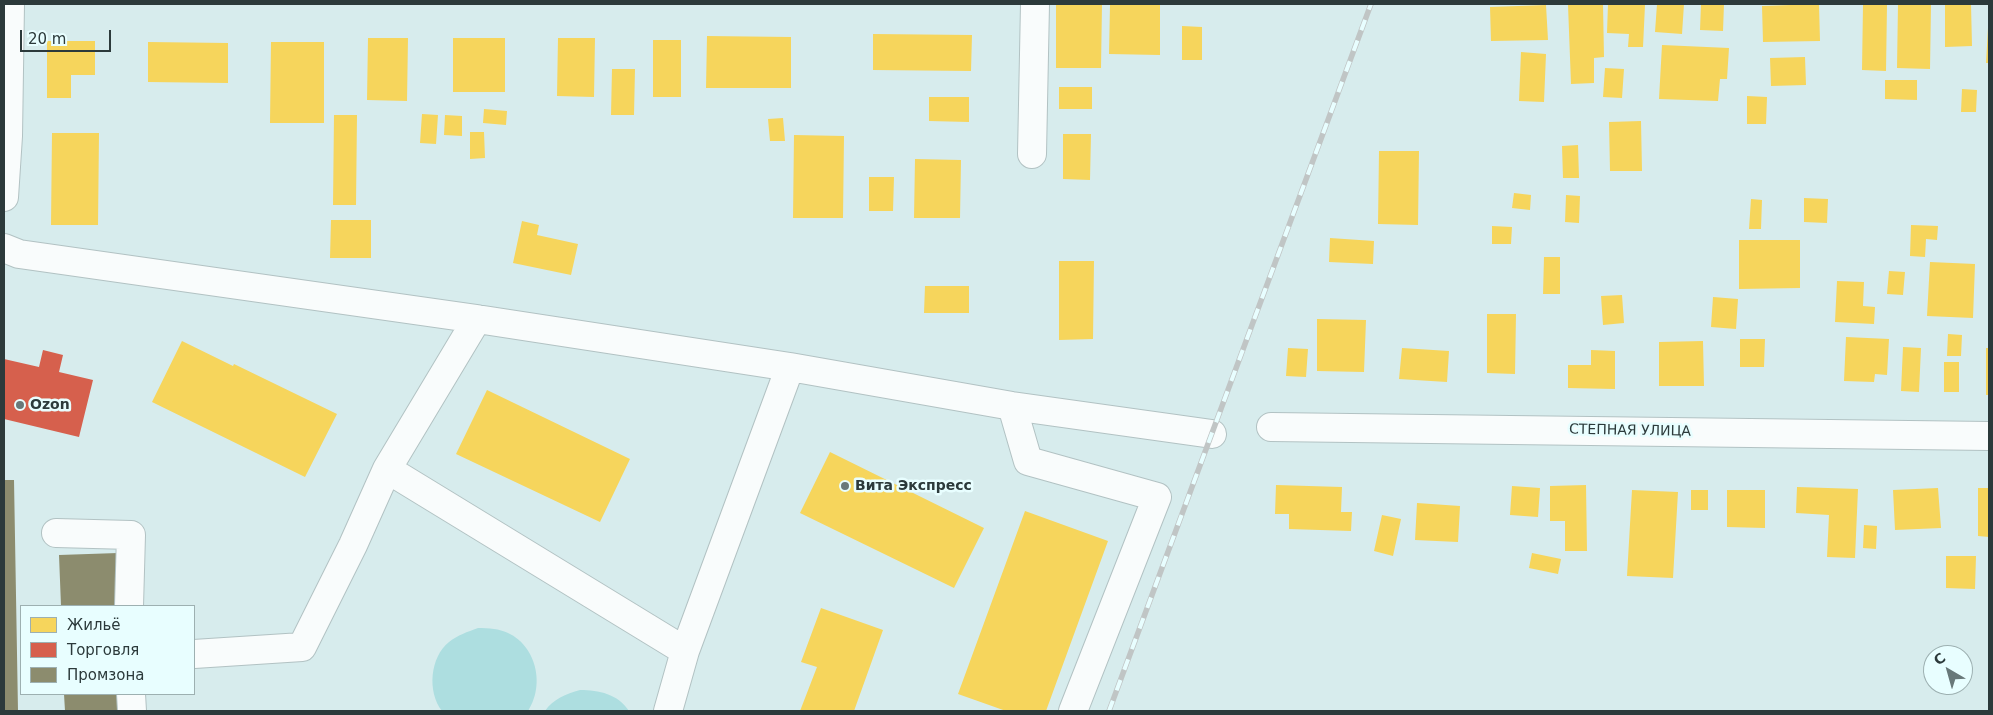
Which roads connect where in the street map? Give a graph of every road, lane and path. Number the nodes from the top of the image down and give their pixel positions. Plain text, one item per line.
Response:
1 (10, 4) edge
2 (1035, 4) edge
3 (1032, 154) dead end
4 (4, 197) edge
5 (4, 248) edge
6 (477, 319) junction
7 (790, 367) junction
8 (1012, 406) junction
9 (1271, 427) dead end
10 (1212, 434) dead end
11 (1989, 436) edge
12 (387, 469) junction
13 (56, 533) dead end
14 (129, 605) edge
15 (685, 651) junction
16 (195, 654) edge
17 (131, 695) edge
18 (132, 711) edge
19 (668, 711) edge
20 (1074, 711) edge

1 - 4 street
2 - 3 street
5 - 6 street
6 - 7 street
6 - 12 street
7 - 8 street
7 - 15 street
8 - 10 street
8 - 20 street
9 - 11 street, СТЕПНАЯ УЛИЦА
12 - 15 street
12 - 16 street
13 - 14 street
15 - 19 street
17 - 18 street

